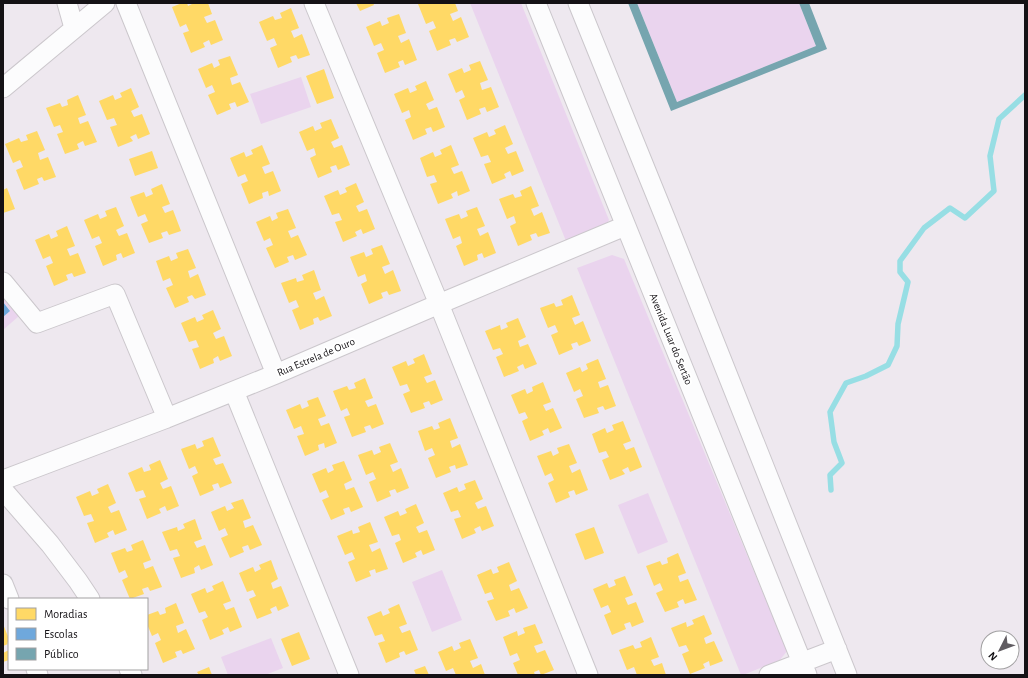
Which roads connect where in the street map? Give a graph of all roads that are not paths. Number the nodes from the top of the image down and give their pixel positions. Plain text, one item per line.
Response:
1 (67, 3) edge
2 (105, 3) edge
3 (126, 3) edge
4 (314, 3) edge
5 (536, 3) edge
6 (578, 3) edge
7 (74, 28) junction
8 (3, 88) edge
9 (625, 226) junction
10 (3, 282) edge
11 (439, 304) junction
12 (276, 374) junction
13 (234, 391) junction
14 (167, 418) junction
15 (3, 480) edge
16 (3, 490) edge
17 (89, 598) edge
18 (836, 649) junction
19 (804, 668) edge
20 (349, 675) edge
21 (588, 675) edge
22 (769, 675) edge
23 (847, 675) edge

1 - 7 street
2 - 7 street
3 - 12 street
4 - 11 street
5 - 9 street, Avenida Luar do Sertão
6 - 18 street
7 - 8 street
9 - 11 street, Rua Estrela de Ouro
9 - 19 street, Avenida Luar do Sertão
10 - 14 street
11 - 12 street, Rua Estrela de Ouro
11 - 21 street
12 - 13 street, Rua Estrela de Ouro
13 - 14 street, Rua Estrela de Ouro
13 - 20 street
14 - 15 street, Rua Estrela de Ouro
16 - 17 street
18 - 19 street
18 - 23 street
19 - 22 street

